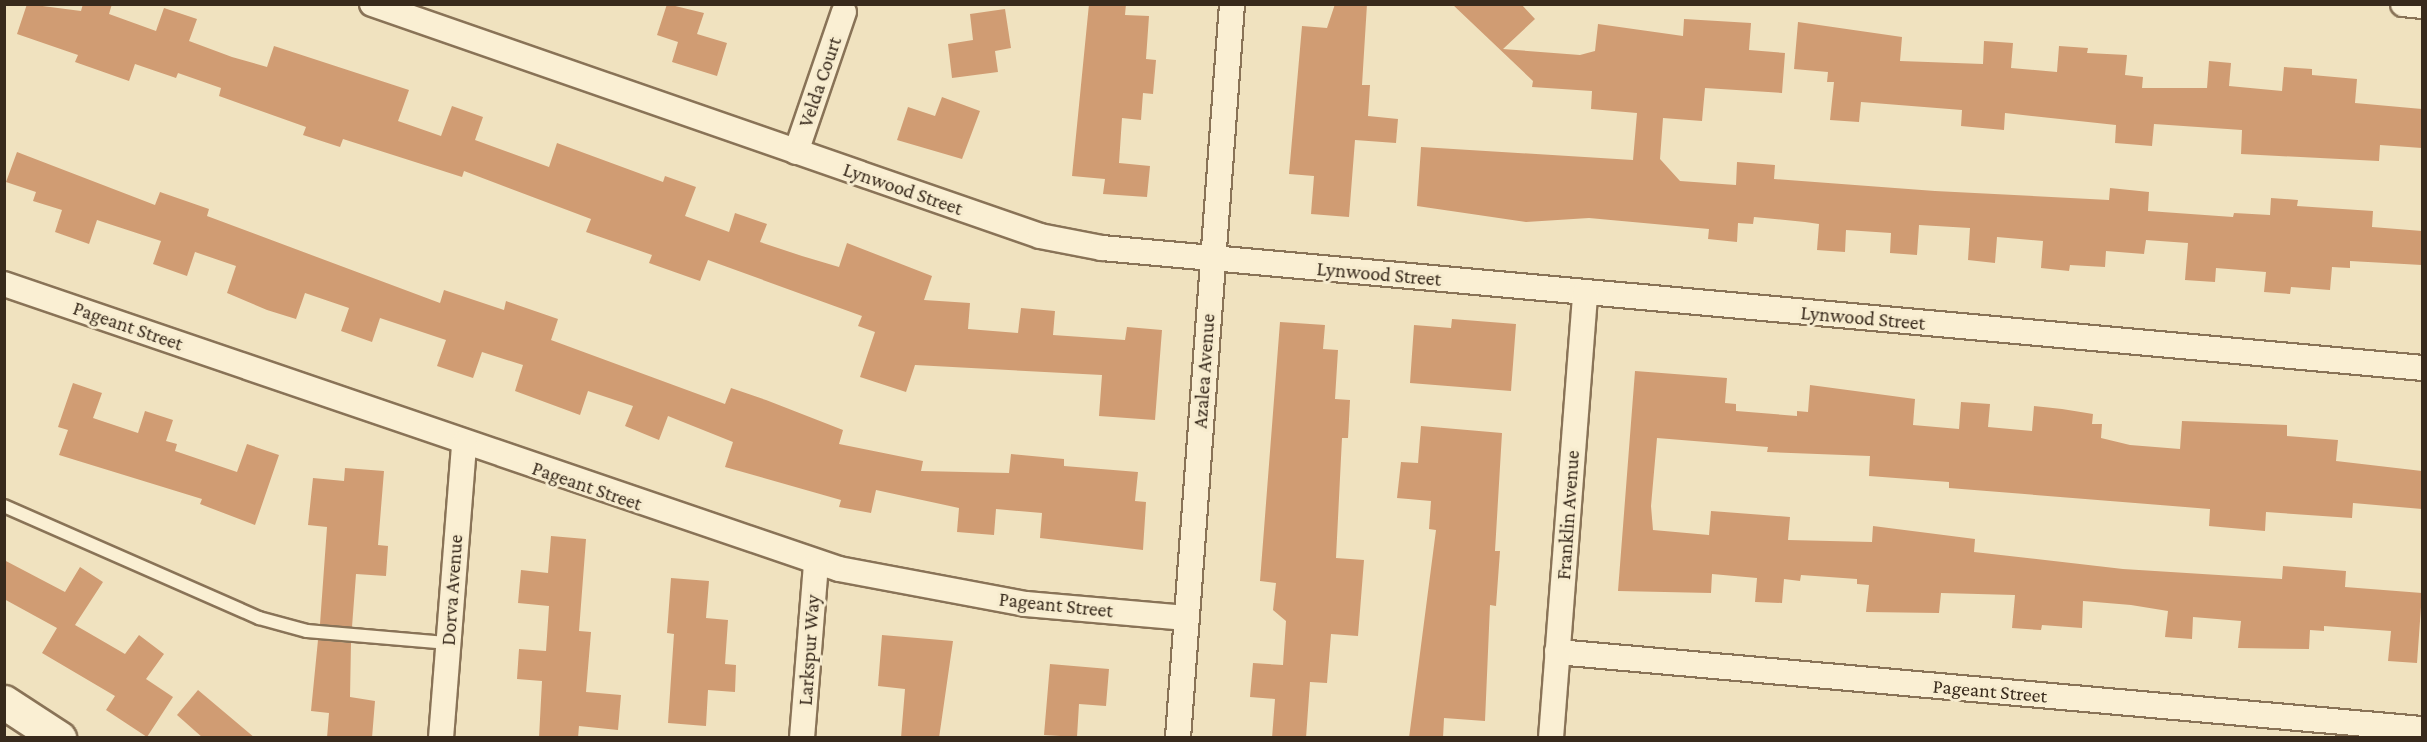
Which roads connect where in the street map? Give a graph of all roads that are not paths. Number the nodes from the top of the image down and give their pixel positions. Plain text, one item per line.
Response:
1 (372, 4) edge
2 (1232, 4) edge
3 (2403, 4) edge
4 (2422, 6) edge
5 (844, 12) dead end
6 (796, 152) junction
7 (1213, 259) junction
8 (4, 284) edge
9 (1585, 292) junction
10 (2422, 368) edge
11 (464, 443) junction
12 (4, 506) edge
13 (816, 563) junction
14 (1186, 618) junction
15 (448, 644) junction
16 (1557, 652) junction
17 (4, 702) edge
18 (2422, 729) edge
19 (59, 738) edge
20 (441, 738) edge
21 (802, 738) edge
22 (1178, 738) edge
23 (1551, 738) edge

1 - 6 street, Lynwood Street
2 - 7 street, Azalea Avenue
3 - 4 street
5 - 6 street, Velda Court
6 - 7 street, Lynwood Street
7 - 9 street, Lynwood Street
7 - 14 street, Azalea Avenue
8 - 11 street, Pageant Street
9 - 10 street, Lynwood Street
9 - 16 street, Franklin Avenue
11 - 13 street, Pageant Street
11 - 15 street, Dorva Avenue
12 - 15 lane
13 - 14 street, Pageant Street
13 - 21 street, Larkspur Way
14 - 22 street, Azalea Avenue
15 - 20 street, Dorva Avenue
16 - 18 street, Pageant Street
16 - 23 street, Franklin Avenue
17 - 19 main road

